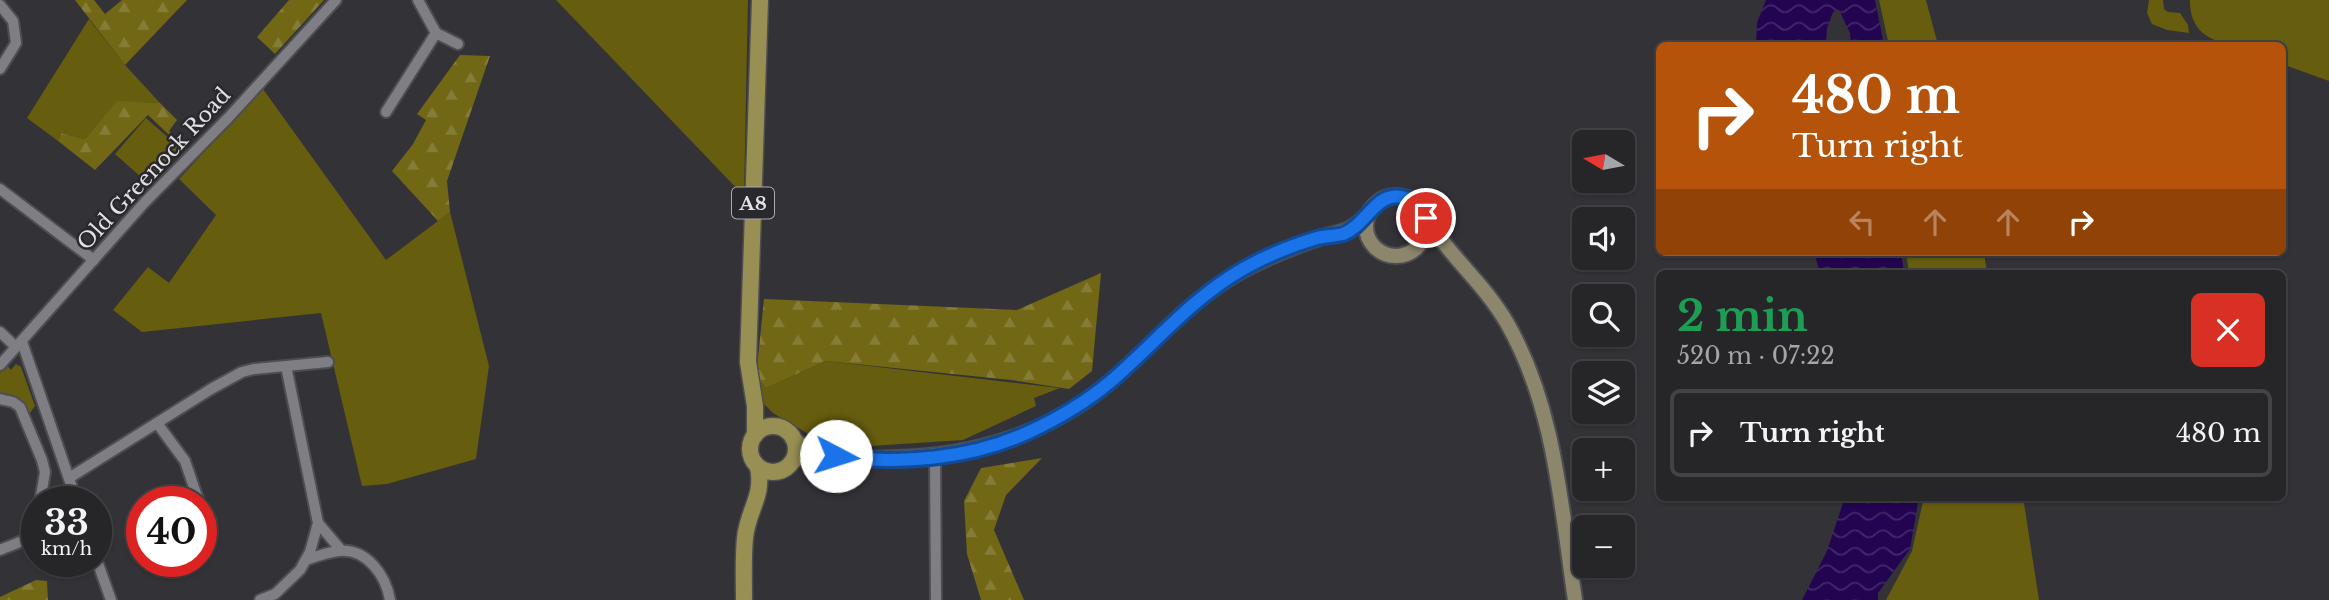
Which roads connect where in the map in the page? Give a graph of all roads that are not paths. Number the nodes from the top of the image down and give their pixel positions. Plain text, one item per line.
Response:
1 (336, 0) edge
2 (418, 0) edge
3 (760, 0) edge
4 (0, 5) edge
5 (436, 33) junction
6 (458, 44) dead end
7 (0, 69) edge
8 (386, 112) dead end
9 (0, 189) edge
10 (1369, 214) junction
11 (1426, 218) junction
12 (1343, 234) junction
13 (1370, 242) junction
14 (1419, 247) junction
15 (1447, 248) junction
16 (94, 260) junction
17 (0, 332) edge
18 (19, 344) junction
19 (328, 362) dead end
20 (0, 365) edge
21 (286, 366) junction
22 (0, 399) edge
23 (755, 406) junction
24 (48, 417) junction
25 (157, 423) junction
26 (28, 424) junction
27 (773, 427) junction
28 (755, 435) junction
29 (792, 438) junction
30 (59, 452) junction
31 (814, 453) junction
32 (935, 457) junction
33 (43, 460) junction
34 (786, 466) junction
35 (758, 467) junction
36 (69, 478) junction
37 (43, 486) edge
38 (72, 486) edge
39 (194, 486) edge
40 (761, 490) junction
41 (318, 523) junction
42 (21, 541) edge
43 (0, 550) edge
44 (341, 550) junction
45 (306, 559) junction
46 (103, 577) edge
47 (111, 600) edge
48 (260, 600) edge
49 (390, 600) edge
50 (744, 600) edge
51 (936, 600) edge
52 (1575, 600) edge

1 - 16 street, Old Greenock Road
2 - 5 street
3 - 23 main road, A8
4 - 7 street
5 - 6 street
5 - 8 street
9 - 16 street
10 - 11 street
10 - 12 street
10 - 13 street
11 - 14 street
11 - 15 street
12 - 13 street
12 - 32 street
13 - 14 street
14 - 15 street
15 - 52 street
16 - 18 street, Old Greenock Road
17 - 18 street
18 - 20 street, Old Greenock Road
18 - 24 street
19 - 21 street
21 - 25 street
21 - 41 street
22 - 26 street
23 - 27 main road
23 - 28 main road, A8
24 - 26 street
24 - 30 street
25 - 36 street
25 - 39 street
26 - 33 street
27 - 28 main road
27 - 29 main road
28 - 35 main road, A8
29 - 31 street
29 - 34 main road
30 - 33 street
30 - 36 street
31 - 32 street
31 - 34 street
32 - 51 street
33 - 37 street
34 - 35 main road
34 - 40 main road, A8
35 - 40 main road, A8
36 - 38 street
40 - 50 main road, A8
41 - 44 street
41 - 45 street
42 - 43 street
44 - 45 street
44 - 49 street
45 - 48 street
46 - 47 street

